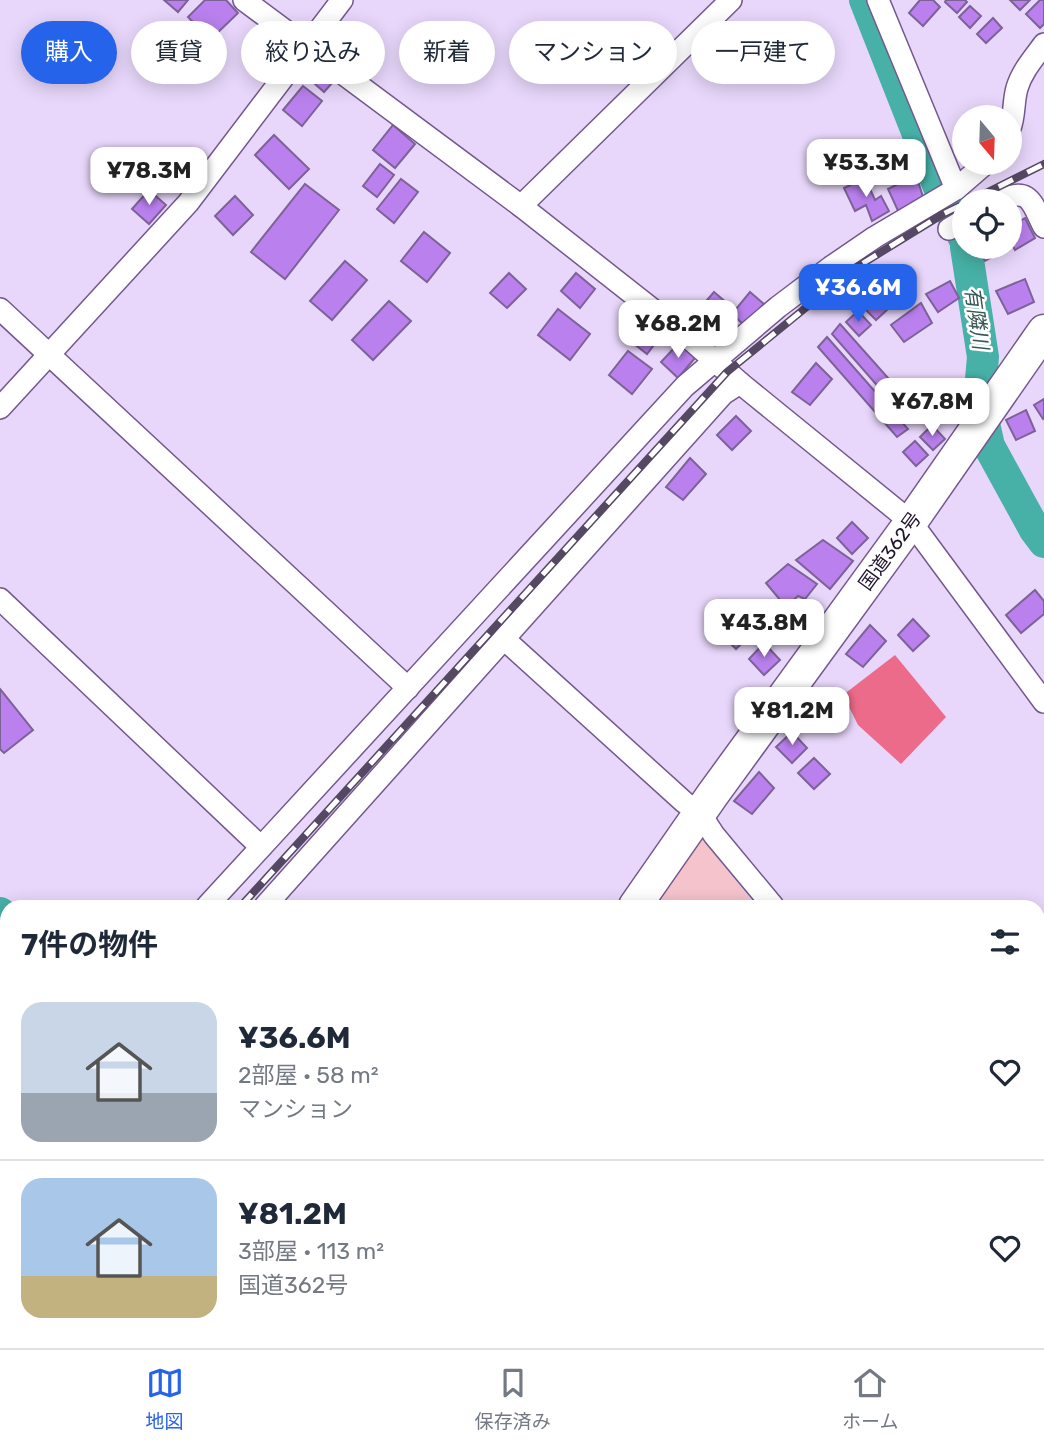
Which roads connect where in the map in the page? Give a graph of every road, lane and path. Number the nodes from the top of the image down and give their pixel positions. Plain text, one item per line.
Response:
1 (244, 0) edge
2 (342, 0) edge
3 (731, 0) edge
4 (878, 0) edge
5 (272, 21) edge
6 (326, 21) edge
7 (1044, 44) edge
8 (278, 84) edge
9 (356, 84) edge
10 (1016, 105) edge
11 (972, 175) edge
12 (956, 189) joint
13 (952, 191) edge
14 (1022, 194) edge
15 (521, 206) junction
16 (1044, 228) edge
17 (0, 309) edge
18 (1044, 331) edge
19 (50, 355) junction
20 (727, 372) junction
21 (0, 408) edge
22 (911, 522) junction
23 (0, 599) edge
24 (504, 639) junction
25 (408, 688) junction
26 (1043, 698) edge
27 (701, 815) junction
28 (261, 848) junction
29 (213, 900) edge
30 (279, 900) edge
31 (639, 900) edge
32 (768, 900) edge

1 - 5 street
2 - 6 street
3 - 15 street
4 - 12 street
7 - 10 street
8 - 19 street
9 - 15 street
11 - 12 street
13 - 20 street
14 - 16 street
15 - 20 street
17 - 19 street
18 - 22 highway, 国道362号
19 - 21 street
19 - 25 street
20 - 22 street
20 - 24 street
20 - 25 street
22 - 26 street
22 - 27 highway, 国道362号
23 - 28 street
24 - 27 street
24 - 30 street
25 - 28 street
27 - 31 highway, 国道362号
27 - 32 street
28 - 29 street

